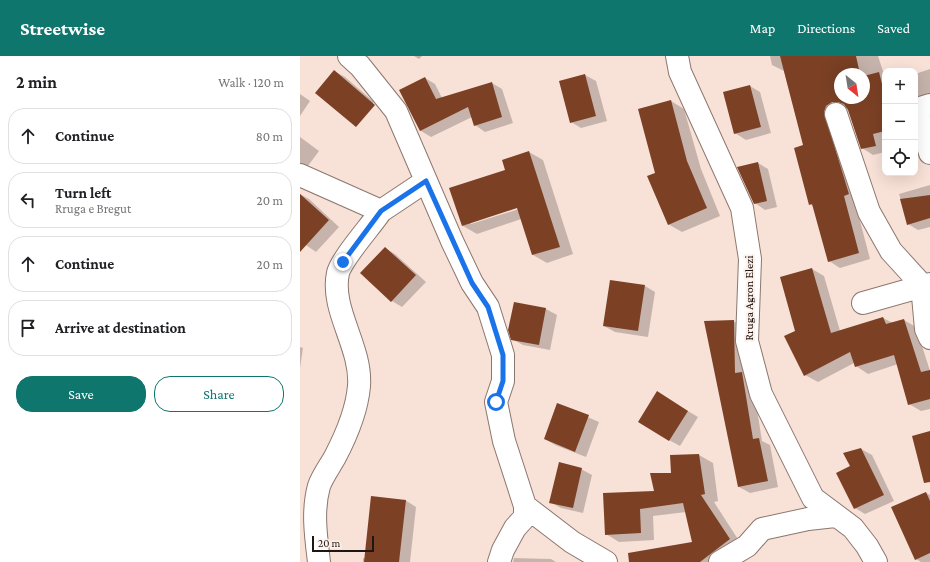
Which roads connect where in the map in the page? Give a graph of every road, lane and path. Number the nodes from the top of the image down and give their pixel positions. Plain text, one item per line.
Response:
1 (349, 56) edge
2 (677, 56) edge
3 (930, 105) edge
4 (836, 114) dead end
5 (930, 153) edge
6 (300, 175) edge
7 (426, 181) junction
8 (381, 211) junction
9 (926, 285) edge
10 (863, 303) dead end
11 (930, 338) edge
12 (525, 506) junction
13 (835, 516) junction
14 (748, 554) edge
15 (319, 562) edge
16 (499, 562) edge
17 (606, 562) edge
18 (720, 562) edge
19 (876, 562) edge

1 - 7 lane
2 - 13 lane, Rruga Agron Elezi
3 - 5 lane
4 - 9 lane
6 - 8 lane
7 - 8 lane
7 - 12 lane
8 - 15 lane
9 - 10 lane
9 - 11 lane
12 - 16 lane
12 - 17 lane
13 - 14 lane
13 - 19 lane, Rruga Agron Elezi
14 - 18 lane

